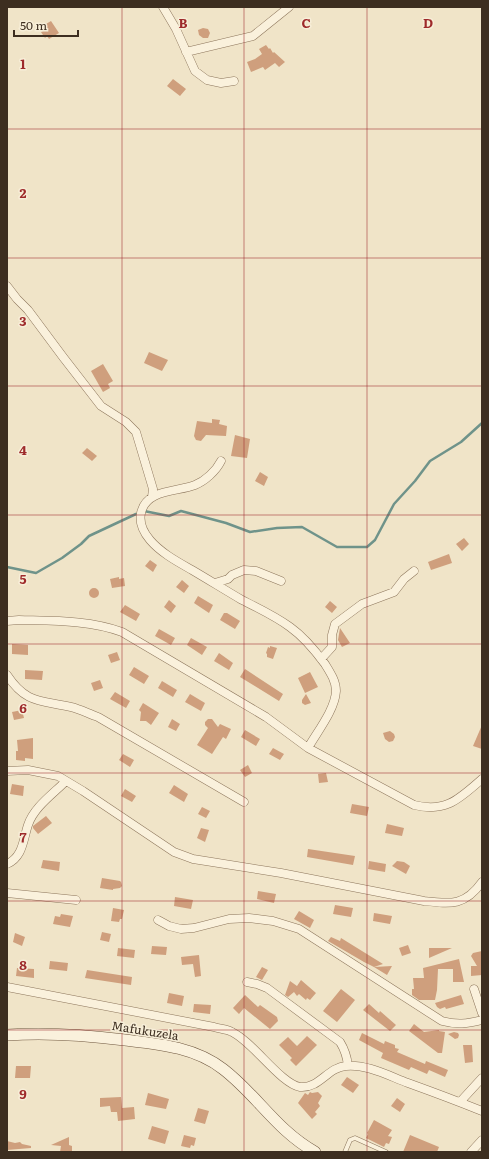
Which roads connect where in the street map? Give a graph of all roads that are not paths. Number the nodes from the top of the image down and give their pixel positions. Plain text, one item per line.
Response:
1 (163, 7) edge
2 (288, 7) edge
3 (186, 52) junction
4 (234, 81) dead end
5 (7, 286) edge
6 (221, 461) dead end
7 (152, 497) junction
8 (414, 571) dead end
9 (281, 581) dead end
10 (215, 583) junction
11 (7, 622) edge
12 (321, 659) junction
13 (7, 675) edge
14 (308, 748) junction
15 (7, 770) edge
16 (482, 779) edge
17 (66, 781) junction
18 (244, 802) dead end
19 (7, 864) edge
20 (482, 882) edge
21 (7, 893) edge
22 (76, 900) dead end
23 (158, 920) dead end
24 (247, 982) dead end
25 (7, 987) edge
26 (474, 989) dead end
27 (482, 1013) edge
28 (482, 1020) edge
29 (7, 1035) edge
30 (348, 1066) junction
31 (482, 1078) edge
32 (460, 1102) junction
33 (482, 1111) edge
34 (482, 1140) edge
35 (315, 1152) edge
36 (345, 1152) edge
37 (386, 1152) edge
38 (471, 1152) edge

1 - 3 street
2 - 3 street
3 - 4 street
5 - 7 street
6 - 7 street
7 - 10 street
8 - 12 street
9 - 10 street
10 - 12 street
11 - 14 street
12 - 14 street
13 - 18 street
14 - 16 street
15 - 17 street
17 - 19 street
17 - 20 street
21 - 22 street
23 - 28 street
24 - 30 street
25 - 30 street
26 - 27 street
29 - 35 main road, Mafukuzela
30 - 32 street
31 - 32 street
32 - 33 street
34 - 38 street
36 - 37 lane

